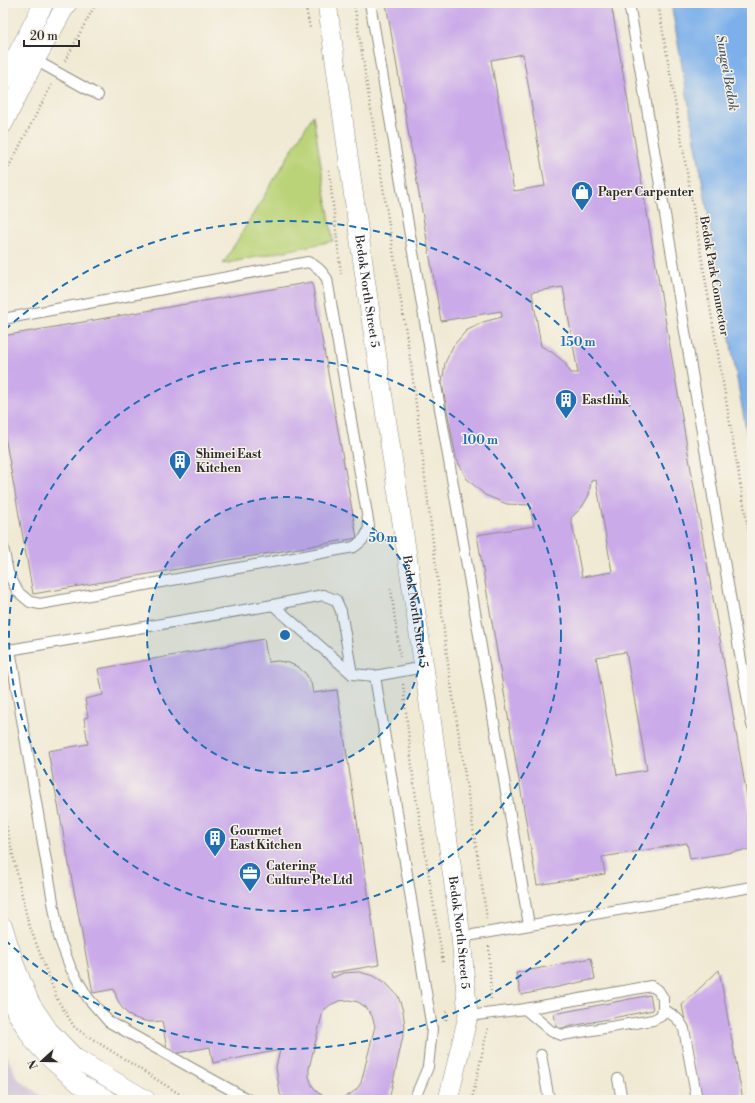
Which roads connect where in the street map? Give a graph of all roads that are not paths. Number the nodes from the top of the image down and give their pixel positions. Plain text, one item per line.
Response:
1 (44, 3) edge
2 (67, 3) edge
3 (327, 3) edge
4 (370, 3) edge
5 (629, 3) edge
6 (36, 60) junction
7 (3, 82) edge
8 (98, 95) dead end
9 (5, 116) edge
10 (3, 319) edge
11 (3, 547) edge
12 (272, 605) junction
13 (6, 650) edge
14 (424, 667) junction
15 (352, 674) junction
16 (375, 676) junction
17 (752, 725) edge
18 (752, 887) edge
19 (529, 925) junction
20 (3, 927) edge
21 (461, 937) junction
22 (9, 968) edge
23 (3, 984) edge
24 (525, 1009) junction
25 (664, 1009) junction
26 (468, 1016) junction
27 (541, 1055) dead end
28 (618, 1079) dead end
29 (108, 1100) edge
30 (146, 1100) edge
31 (249, 1100) edge
32 (414, 1100) edge
33 (448, 1100) edge
34 (549, 1100) edge
35 (622, 1100) edge
36 (697, 1100) edge

1 - 7 street
2 - 6 street
3 - 14 street, Bedok North Street 5
4 - 19 lane
5 - 17 lane
6 - 8 lane
6 - 9 street
10 - 11 lane
12 - 13 lane
12 - 15 lane
12 - 15 lane
13 - 31 lane
14 - 16 lane
14 - 21 street, Bedok North Street 5
15 - 16 lane
16 - 32 lane
18 - 19 lane
19 - 21 lane
20 - 22 street
21 - 26 street, Bedok North Street 5
22 - 30 street
23 - 29 street
24 - 25 lane
24 - 25 lane
24 - 26 lane
25 - 36 lane
26 - 33 street, Bedok North Street 5
27 - 34 lane
28 - 35 lane

